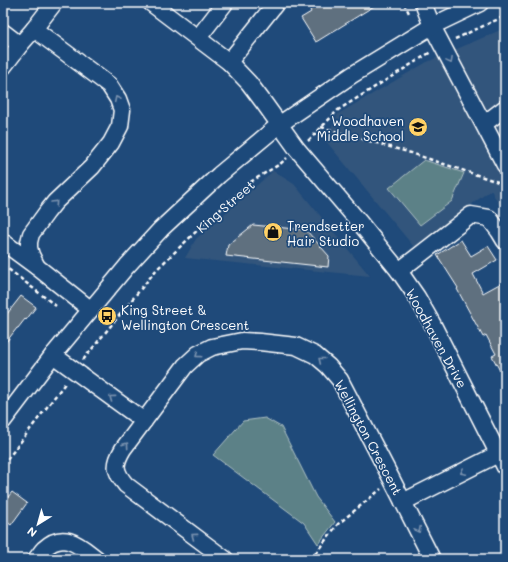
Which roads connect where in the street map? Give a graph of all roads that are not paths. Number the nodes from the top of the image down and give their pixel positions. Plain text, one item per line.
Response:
1 (54, 3) edge
2 (151, 3) edge
3 (225, 3) edge
4 (276, 3) edge
5 (423, 3) edge
6 (480, 3) edge
7 (432, 26) junction
8 (34, 29) junction
9 (3, 32) edge
10 (198, 38) junction
11 (20, 45) junction
12 (229, 62) junction
13 (3, 67) edge
14 (505, 108) edge
15 (280, 124) junction
16 (484, 124) junction
17 (503, 157) edge
18 (31, 234) junction
19 (3, 241) edge
20 (505, 241) edge
21 (37, 267) junction
22 (398, 272) junction
23 (90, 309) junction
24 (53, 355) junction
25 (3, 421) edge
26 (144, 421) junction
27 (502, 461) edge
28 (404, 502) junction
29 (36, 559) edge
30 (97, 559) edge
31 (225, 559) edge
32 (432, 559) edge

1 - 8 street
2 - 10 street, Woodhaven Drive
3 - 10 street
4 - 12 street
5 - 7 street
6 - 7 street, King Street
7 - 15 street, King Street
7 -> 16 street
8 - 11 street
18 -> 8 street
9 - 11 street
10 - 12 street, Woodhaven Drive
11 - 13 street
12 - 15 street, Woodhaven Drive
14 - 16 street
15 - 22 street, Woodhaven Drive
15 - 23 street, King Street
16 - 17 street
18 - 19 street
18 - 21 street
19 - 21 street
20 - 22 street
21 - 23 street
22 - 27 street, Woodhaven Drive
23 - 24 street, King Street
24 - 25 street, King Street
26 -> 24 street
28 -> 26 street, Wellington Crescent
31 -> 26 street, Wellington Crescent
27 -> 28 street, Wellington Crescent
28 -> 32 street, Wellington Crescent
29 - 30 street

